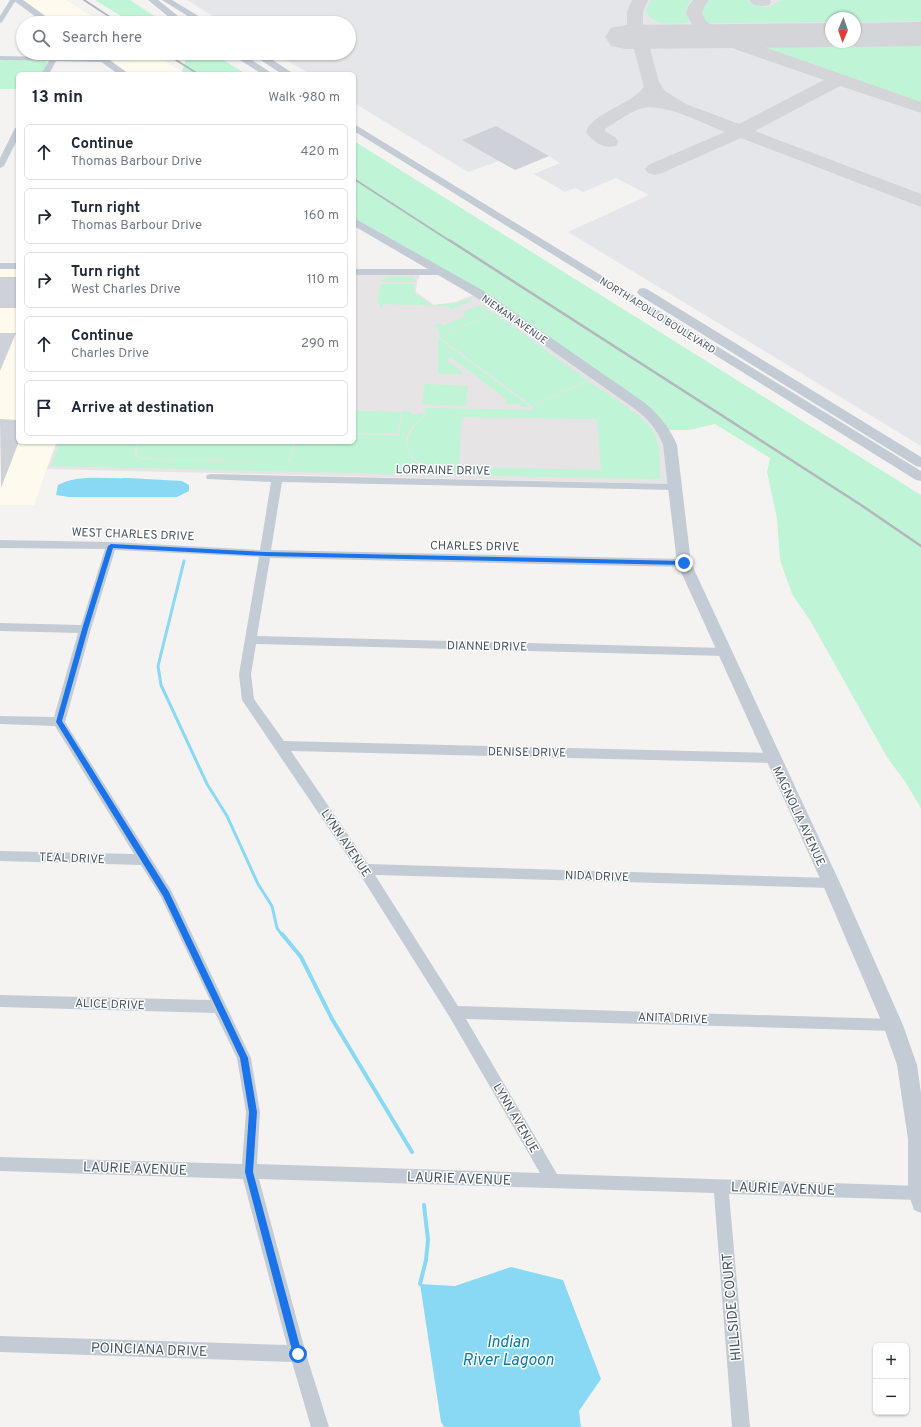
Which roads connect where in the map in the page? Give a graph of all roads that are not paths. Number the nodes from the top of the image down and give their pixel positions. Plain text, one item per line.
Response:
1 (13, 0) edge
2 (16, 0) edge
3 (152, 0) edge
4 (166, 0) edge
5 (40, 16) edge
6 (175, 16) edge
7 (193, 16) edge
8 (0, 21) edge
9 (16, 57) edge
10 (0, 58) edge
11 (53, 60) edge
12 (104, 60) edge
13 (245, 60) edge
14 (266, 60) edge
15 (46, 72) edge
16 (121, 72) edge
17 (265, 72) edge
18 (286, 72) edge
19 (356, 128) edge
20 (16, 133) edge
21 (4, 152) edge
22 (16, 152) edge
23 (416, 153) dead end
24 (0, 166) edge
25 (356, 222) edge
26 (0, 266) edge
27 (16, 266) edge
28 (356, 272) edge
29 (441, 272) junction
30 (666, 432) joint
31 (921, 463) edge
32 (211, 477) dead end
33 (921, 477) edge
34 (277, 479) junction
35 (675, 488) junction
36 (0, 544) edge
37 (111, 546) junction
38 (266, 554) junction
39 (684, 563) junction
40 (0, 627) edge
41 (85, 629) junction
42 (251, 640) junction
43 (724, 652) junction
44 (0, 720) edge
45 (59, 722) junction
46 (281, 746) junction
47 (772, 758) junction
48 (0, 856) edge
49 (144, 860) junction
50 (364, 869) junction
51 (831, 882) junction
52 (0, 1001) edge
53 (220, 1007) junction
54 (454, 1012) junction
55 (893, 1025) junction
56 (0, 1164) edge
57 (249, 1172) junction
58 (553, 1181) junction
59 (721, 1186) junction
60 (919, 1197) edge
61 (0, 1344) edge
62 (298, 1354) junction
63 (320, 1427) edge
64 (741, 1427) edge

1 - 8 street
2 - 5 street
3 - 6 street
4 - 7 street
9 - 10 street
11 - 15 street
12 - 16 street
13 - 17 street
14 - 18 street
19 - 33 street, NORTH APOLLO BOULEVARD
20 - 21 street
21 - 22 street
21 - 24 street
23 - 31 street, NORTH APOLLO BOULEVARD
25 - 29 street, NIEMAN AVENUE
26 - 27 street
28 - 29 street
29 - 30 street, NIEMAN AVENUE
30 - 35 street, MAGNOLIA AVENUE
32 - 34 street, LORRAINE DRIVE
34 - 35 street, LORRAINE DRIVE
34 - 38 street, LYNN AVENUE
35 - 39 street, MAGNOLIA AVENUE
36 - 37 street, WEST CHARLES DRIVE
37 - 38 street, WEST CHARLES DRIVE
37 - 41 street
38 - 39 street, CHARLES DRIVE
38 - 42 street, LYNN AVENUE
39 - 43 street, MAGNOLIA AVENUE
40 - 41 street
41 - 45 street
42 - 43 street, DIANNE DRIVE
42 - 46 street, LYNN AVENUE
43 - 47 street, MAGNOLIA AVENUE
44 - 45 street
45 - 49 street
46 - 47 street, DENISE DRIVE
46 - 50 street, LYNN AVENUE
47 - 51 street, MAGNOLIA AVENUE
48 - 49 street, TEAL DRIVE
49 - 53 street
50 - 51 street, NIDA DRIVE
50 - 54 street, LYNN AVENUE
51 - 55 street, MAGNOLIA AVENUE
52 - 53 street, ALICE DRIVE
53 - 57 street
54 - 55 street, ANITA DRIVE
54 - 58 street, LYNN AVENUE
55 - 60 street, MAGNOLIA AVENUE
56 - 57 street, LAURIE AVENUE
57 - 58 street, LAURIE AVENUE
57 - 62 street
58 - 59 street, LAURIE AVENUE
59 - 60 street, LAURIE AVENUE
59 - 64 street, HILLSIDE COURT
61 - 62 street, POINCIANA DRIVE
62 - 63 street

